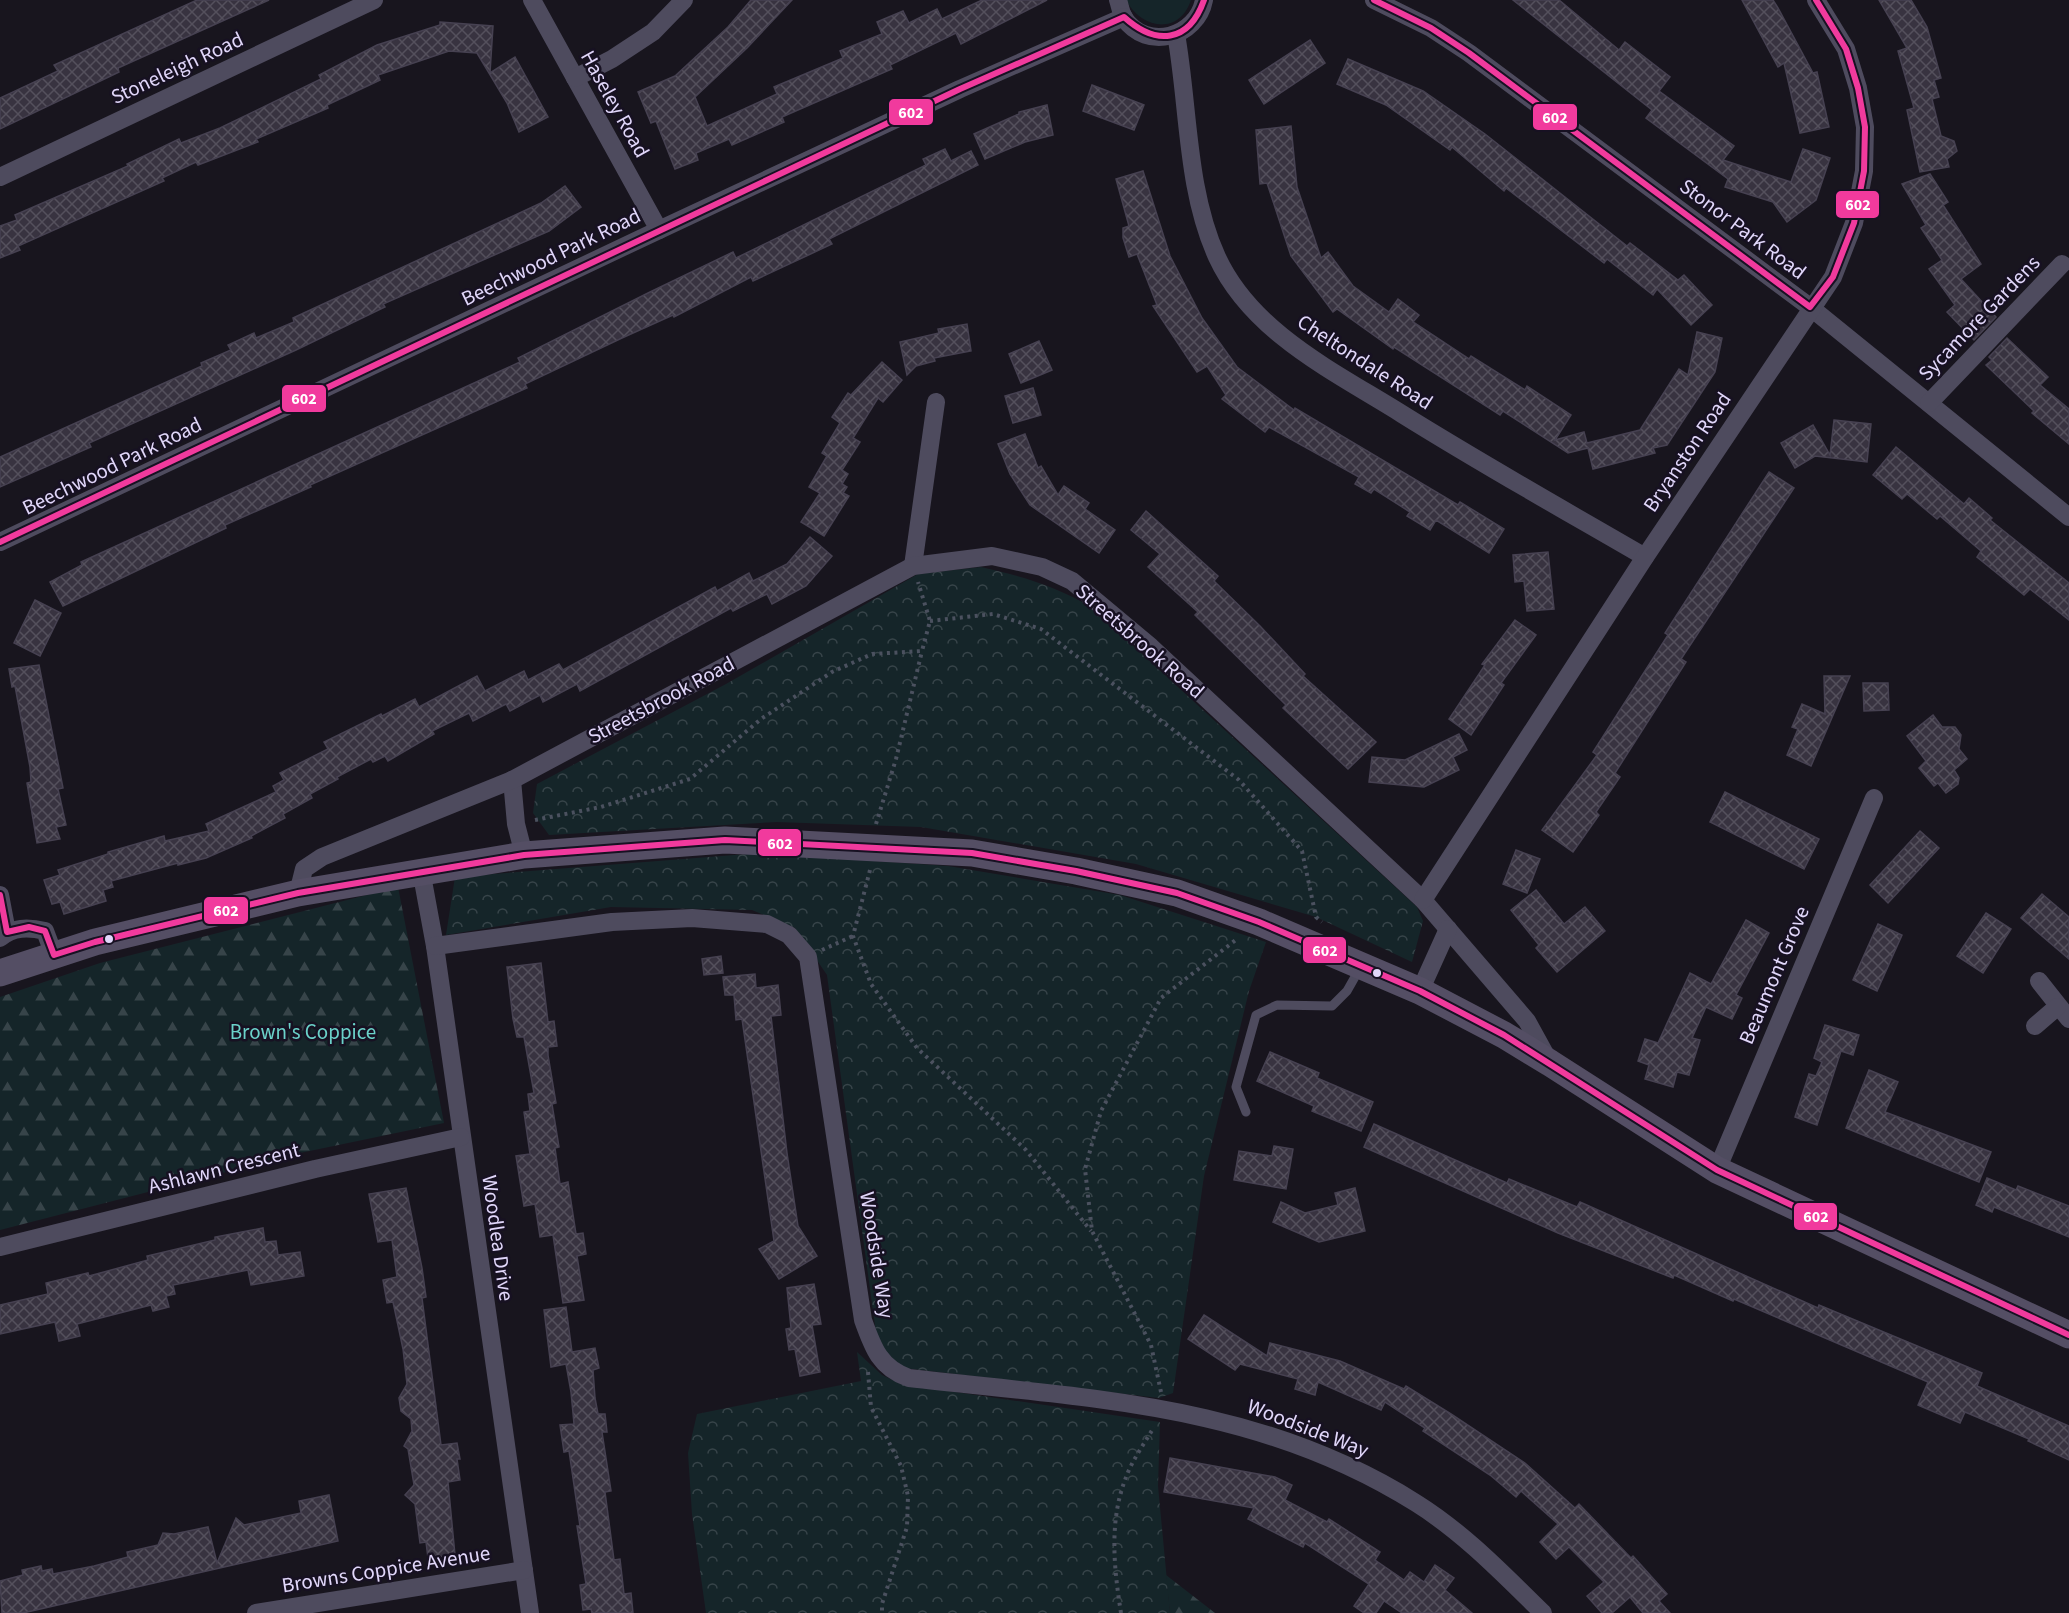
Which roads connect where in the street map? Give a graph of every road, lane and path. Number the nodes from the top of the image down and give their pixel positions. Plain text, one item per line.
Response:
1 (374, 0) edge
2 (532, 0) edge
3 (684, 0) edge
4 (1204, 0) edge
5 (1374, 0) edge
6 (1816, 0) edge
7 (1121, 8) edge
8 (1176, 34) junction
9 (575, 78) junction
10 (0, 177) edge
11 (659, 230) junction
12 (2062, 264) dead end
13 (1810, 307) junction
14 (936, 402) dead end
15 (1929, 404) junction
16 (2069, 517) edge
17 (0, 542) edge
18 (1645, 557) junction
19 (913, 566) junction
20 (930, 621) junction
21 (922, 651) junction
22 (512, 780) junction
23 (1874, 798) dead end
24 (516, 824) junction
25 (876, 847) junction
26 (524, 855) junction
27 (421, 870) junction
28 (298, 893) junction
29 (0, 895) edge
30 (1423, 900) junction
31 (1259, 922) junction
32 (1325, 924) dead end
33 (1448, 929) junction
34 (3, 935) edge
35 (853, 936) junction
36 (435, 946) junction
37 (54, 955) junction
38 (808, 957) junction
39 (1361, 965) junction
40 (0, 973) edge
41 (2039, 981) dead end
42 (1420, 991) junction
43 (2063, 1013) edge
44 (2035, 1026) dead end
45 (1550, 1063) junction
46 (1246, 1112) dead end
47 (461, 1137) junction
48 (1717, 1170) junction
49 (1092, 1231) junction
50 (0, 1247) edge
51 (2069, 1335) edge
52 (867, 1364) dead end
53 (1164, 1408) junction
54 (524, 1570) junction
55 (256, 1613) edge
56 (530, 1613) edge
57 (882, 1613) edge
58 (1121, 1613) edge
59 (1543, 1613) edge

1 - 10 street, Stoneleigh Road
2 - 9 street, Haseley Road
3 - 9 street
4 - 8 street
5 - 13 street, Stonor Park Road
6 - 13 street, Bryanston Road
7 - 8 street
7 - 11 street, Beechwood Park Road
8 - 18 street, Cheltondale Road
9 - 11 street, Haseley Road
11 - 17 street, Beechwood Park Road
12 - 15 street, Sycamore Gardens
13 - 15 street, Stonor Park Road
13 - 18 street, Bryanston Road
14 - 19 street
15 - 16 street, Stonor Park Road
18 - 30 street, Bryanston Road
19 - 20 path
19 - 22 street, Streetsbrook Road
19 - 30 street, Streetsbrook Road
20 - 21 path
20 - 32 path
21 - 24 path
21 - 25 path
22 - 24 street
22 - 28 street, Streetsbrook Road
23 - 48 street, Beaumont Grove
24 - 26 street
25 - 26 main road, Streetsbrook Road
25 - 31 main road, Streetsbrook Road
25 - 35 path
26 - 27 main road, Streetsbrook Road
27 - 28 main road, Streetsbrook Road
27 - 36 street, Woodlea Drive
28 - 37 main road, Streetsbrook Road
29 - 34 street
30 - 33 street, Streetsbrook Road
31 - 39 main road, Streetsbrook Road
31 - 49 path
33 - 42 street
33 - 45 street, Streetsbrook Road
34 - 37 street
35 - 38 path
35 - 49 path
36 - 38 street
36 - 47 street, Woodlea Drive
37 - 40 main road, Streetsbrook Road
38 - 53 street, Woodside Way
39 - 42 main road, Streetsbrook Road
39 - 46 lane
41 - 43 street
42 - 45 main road, Streetsbrook Road
43 - 44 street
45 - 48 main road, Streetsbrook Road
47 - 50 street, Ashlawn Crescent
47 - 54 street, Woodlea Drive
48 - 51 main road, Streetsbrook Road
49 - 53 path
52 - 57 path
53 - 58 path
53 - 59 street, Woodside Way
54 - 55 street, Browns Coppice Avenue
54 - 56 street, Woodlea Drive

